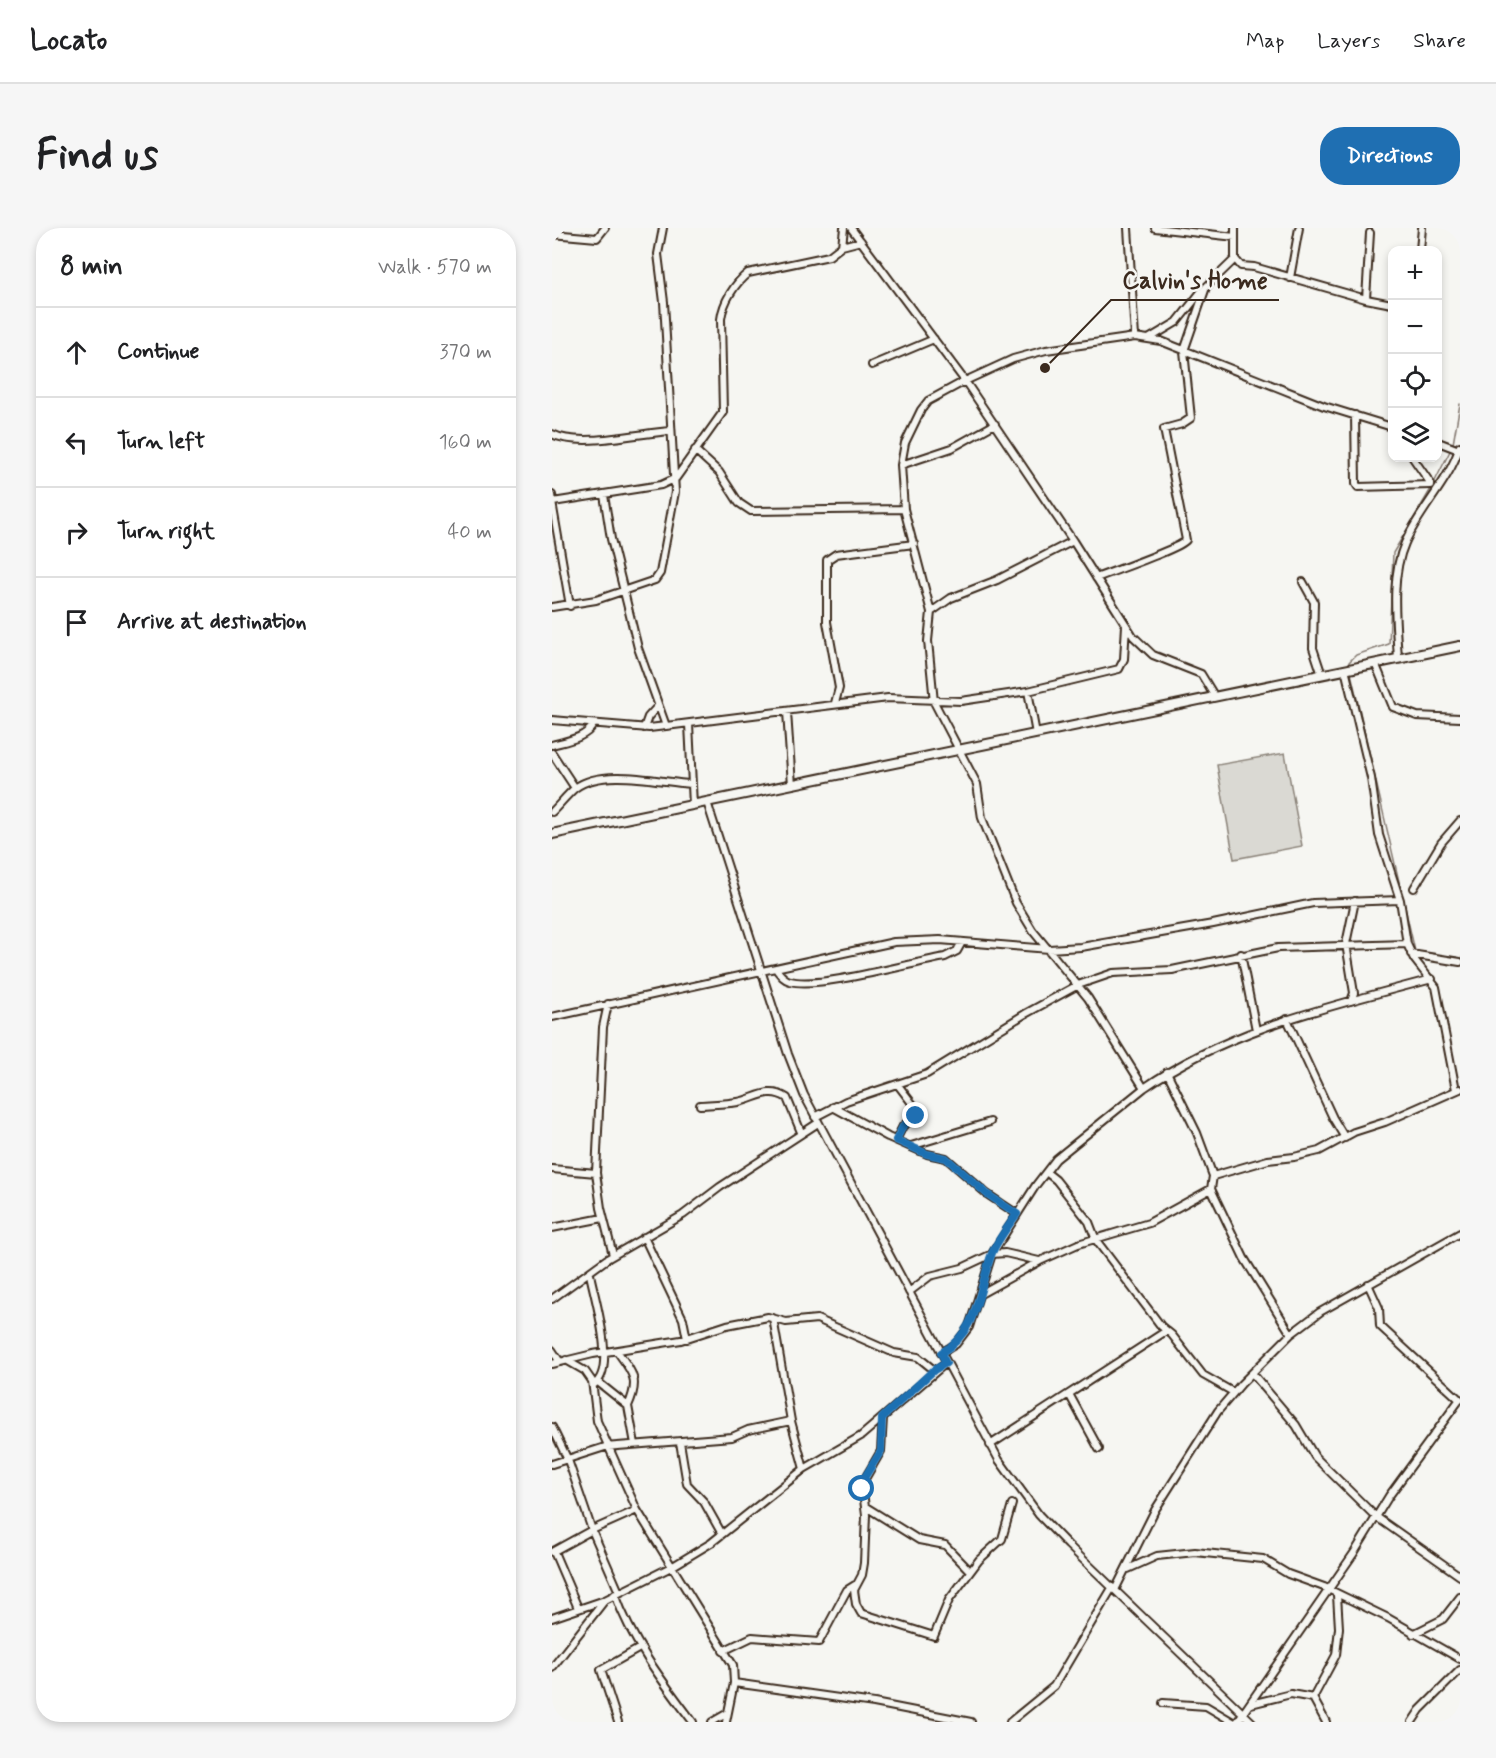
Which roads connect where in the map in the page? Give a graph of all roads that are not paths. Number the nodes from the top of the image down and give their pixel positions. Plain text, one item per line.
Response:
1 (605, 228) edge
2 (663, 228) edge
3 (844, 228) edge
4 (850, 228) edge
5 (1128, 228) edge
6 (1155, 228) edge
7 (1235, 228) edge
8 (1299, 228) edge
9 (1422, 228) edge
10 (1370, 233) dead end
11 (552, 234) edge
12 (1234, 237) junction
13 (861, 240) junction
14 (842, 246) junction
15 (1420, 246) edge
16 (1235, 258) junction
17 (1290, 278) junction
18 (1206, 287) junction
19 (1366, 299) junction
20 (1388, 303) edge
21 (1135, 337) junction
22 (1149, 338) junction
23 (934, 339) junction
24 (1184, 351) junction
25 (872, 365) dead end
26 (965, 381) junction
27 (1355, 415) junction
28 (995, 424) junction
29 (1388, 426) edge
30 (670, 431) junction
31 (552, 434) edge
32 (1442, 444) edge
33 (696, 450) junction
34 (1459, 452) edge
35 (1416, 462) edge
36 (901, 465) junction
37 (674, 480) junction
38 (1431, 485) junction
39 (1438, 491) junction
40 (552, 495) edge
41 (604, 495) junction
42 (552, 502) edge
43 (904, 509) junction
44 (1073, 541) junction
45 (914, 544) junction
46 (1096, 579) junction
47 (1303, 582) dead end
48 (625, 589) junction
49 (570, 606) junction
50 (552, 607) edge
51 (931, 612) junction
52 (1126, 625) junction
53 (1460, 646) edge
54 (1398, 659) junction
55 (1375, 663) junction
56 (1345, 669) junction
57 (1322, 675) junction
58 (1028, 691) junction
59 (1215, 697) junction
60 (932, 698) junction
61 (835, 703) junction
62 (658, 706) junction
63 (787, 712) junction
64 (1460, 718) edge
65 (552, 720) edge
66 (593, 724) junction
67 (689, 724) junction
68 (666, 726) junction
69 (644, 728) junction
70 (1036, 734) junction
71 (552, 745) edge
72 (961, 749) junction
73 (552, 753) edge
74 (691, 784) junction
75 (792, 785) junction
76 (575, 788) junction
77 (708, 802) junction
78 (693, 805) junction
79 (552, 812) edge
80 (1460, 821) edge
81 (552, 834) edge
82 (1414, 888) dead end
83 (1400, 900) junction
84 (1355, 901) junction
85 (962, 942) junction
86 (1346, 944) junction
87 (1407, 944) junction
88 (1049, 949) junction
89 (1241, 954) junction
90 (1411, 954) junction
91 (1460, 962) edge
92 (776, 969) junction
93 (762, 972) junction
94 (1432, 979) junction
95 (1078, 985) junction
96 (1351, 1001) junction
97 (608, 1004) junction
98 (552, 1017) edge
99 (1287, 1019) junction
100 (1256, 1030) junction
101 (1167, 1072) junction
102 (898, 1084) junction
103 (1144, 1089) junction
104 (1458, 1090) edge
105 (700, 1105) dead end
106 (833, 1107) junction
107 (816, 1120) junction
108 (990, 1122) dead end
109 (801, 1132) junction
110 (1345, 1137) junction
111 (896, 1140) junction
112 (911, 1146) junction
113 (552, 1169) edge
114 (1046, 1172) junction
115 (596, 1173) junction
116 (1213, 1176) junction
117 (1211, 1189) junction
118 (1017, 1214) junction
119 (603, 1218) junction
120 (552, 1228) edge
121 (1460, 1233) edge
122 (644, 1237) junction
123 (1096, 1240) junction
124 (992, 1254) junction
125 (613, 1255) junction
126 (1040, 1261) junction
127 (590, 1274) junction
128 (1368, 1284) junction
129 (909, 1292) junction
130 (981, 1293) junction
131 (552, 1299) edge
132 (773, 1318) junction
133 (1166, 1331) junction
134 (1291, 1334) junction
135 (687, 1338) junction
136 (552, 1350) edge
137 (617, 1351) junction
138 (604, 1353) junction
139 (941, 1353) junction
140 (563, 1361) junction
141 (946, 1363) junction
142 (552, 1364) edge
143 (934, 1370) junction
144 (1252, 1373) junction
145 (596, 1384) junction
146 (1233, 1392) junction
147 (1069, 1394) junction
148 (1460, 1400) edge
149 (627, 1406) junction
150 (882, 1418) junction
151 (790, 1421) junction
152 (552, 1427) edge
153 (680, 1442) junction
154 (635, 1444) junction
155 (990, 1445) junction
156 (609, 1446) junction
157 (1099, 1449) dead end
158 (568, 1460) junction
159 (552, 1464) edge
160 (804, 1469) junction
161 (1012, 1504) dead end
162 (866, 1507) junction
163 (637, 1510) junction
164 (1375, 1516) junction
165 (592, 1530) junction
166 (722, 1534) junction
167 (553, 1552) edge
168 (673, 1566) junction
169 (1128, 1569) junction
170 (970, 1571) junction
171 (1460, 1575) edge
172 (855, 1585) junction
173 (1114, 1589) junction
174 (1327, 1590) junction
175 (617, 1593) junction
176 (1337, 1595) junction
177 (1460, 1597) edge
178 (605, 1600) junction
179 (578, 1608) junction
180 (552, 1618) edge
181 (1413, 1634) junction
182 (640, 1648) junction
183 (723, 1651) junction
184 (1460, 1659) edge
185 (552, 1668) edge
186 (1460, 1670) edge
187 (734, 1683) junction
188 (1313, 1698) junction
189 (1163, 1703) dead end
190 (1251, 1704) junction
191 (1244, 1713) junction
192 (726, 1714) junction
193 (618, 1722) edge
194 (693, 1722) edge
195 (712, 1722) edge
196 (726, 1722) edge
197 (971, 1722) edge
198 (1010, 1722) edge
199 (1235, 1722) edge
200 (1252, 1722) edge
201 (1326, 1722) edge
202 (1412, 1722) edge

1 - 11 street
2 - 30 street
3 - 14 street
4 - 13 street
5 - 21 street
6 - 12 street
7 - 12 street
8 - 17 street
9 - 15 street
10 - 19 street
12 - 16 street
13 - 14 street
13 - 23 street
14 - 33 street
16 - 17 street
16 - 18 street
17 - 19 street
18 - 22 street
18 - 24 street
19 - 20 street
21 - 22 street
21 - 26 street
22 - 24 street
23 - 25 street
23 - 26 street
24 - 27 street
24 - 46 street
26 - 28 street
26 - 36 street
27 - 29 street
27 - 38 street
28 - 36 street
28 - 44 street
30 - 31 street
30 - 37 street
32 - 34 street
33 - 37 street
33 - 43 street
34 - 39 street
35 - 38 street
36 - 43 street
37 - 41 street
37 - 48 street
38 - 39 street
39 - 54 street
40 - 42 street
41 - 42 street
41 - 48 street
42 - 49 street
43 - 45 street
44 - 46 street
44 - 51 street
45 - 51 street
45 - 61 street
46 - 52 street
47 - 57 street
48 - 49 street
48 - 62 street
49 - 50 street
51 - 60 street
52 - 58 street
52 - 59 street
53 - 54 main road
54 - 55 main road
55 - 56 main road
55 - 64 street
56 - 57 main road
56 - 83 street
57 - 59 main road
58 - 60 street
58 - 70 street
59 - 70 main road
60 - 61 street
60 - 72 street
61 - 63 street
62 - 68 street
62 - 69 street
63 - 67 street
63 - 75 street
65 - 66 street
66 - 69 street
66 - 71 street
67 - 68 street
67 - 74 street
68 - 69 street
70 - 72 main road
72 - 75 main road
72 - 88 street
73 - 76 street
74 - 76 street
74 - 78 street
75 - 77 main road
76 - 79 street
77 - 78 main road
77 - 93 street
78 - 81 main road
80 - 82 street
83 - 84 street
83 - 87 street
84 - 86 street
84 - 88 street
85 - 88 street
85 - 92 street
85 - 92 street
86 - 87 street
86 - 89 street
86 - 96 street
87 - 90 street
88 - 95 street
89 - 95 street
89 - 100 street
90 - 91 street
90 - 94 street
92 - 93 street
93 - 97 street
93 - 107 street
94 - 96 street
94 - 104 street
95 - 102 street
95 - 103 street
96 - 99 street
97 - 98 street
97 - 115 street
99 - 100 street
99 - 110 street
100 - 101 street
101 - 103 street
101 - 116 street
102 - 106 street
102 - 111 street
103 - 114 street
104 - 110 street
105 - 109 street
106 - 107 street
106 - 111 street
107 - 109 street
107 - 129 street
108 - 112 street
109 - 122 street
110 - 116 street
111 - 112 street
112 - 118 street
113 - 115 street
114 - 118 street
114 - 123 street
115 - 119 street
116 - 117 street
117 - 123 street
117 - 134 street
118 - 124 street
119 - 120 street
119 - 125 street
121 - 128 street
122 - 125 street
122 - 135 street
123 - 126 street
123 - 133 street
124 - 126 street
124 - 129 street
124 - 130 street
125 - 127 street
126 - 130 street
127 - 131 street
127 - 138 street
128 - 134 street
128 - 148 street
129 - 139 street
130 - 139 street
132 - 135 street
132 - 143 street
132 - 151 street
133 - 146 street
133 - 147 street
134 - 144 street
135 - 137 street
136 - 140 street
137 - 138 street
137 - 149 street
138 - 140 street
138 - 145 street
139 - 141 street
140 - 142 street
140 - 145 street
141 - 143 street
141 - 155 street
143 - 150 street
144 - 146 street
144 - 164 street
145 - 149 street
145 - 156 street
146 - 169 street
147 - 155 street
147 - 157 street
148 - 164 street
149 - 154 street
150 - 160 street
150 - 162 street
151 - 153 street
151 - 160 street
152 - 158 street
153 - 154 street
153 - 166 street
154 - 156 street
155 - 173 street
156 - 158 street
156 - 163 street
158 - 159 street
158 - 165 street
160 - 166 street
161 - 170 street
162 - 170 street
162 - 172 street
163 - 165 street
163 - 168 street
164 - 171 street
164 - 174 street
165 - 167 street
165 - 175 street
166 - 168 street
167 - 179 street
168 - 175 street
168 - 183 street
169 - 173 street
169 - 174 street
170 - 172 street
172 - 183 street
173 - 191 street
173 - 198 street
174 - 176 street
174 - 190 street
175 - 178 street
175 - 182 street
176 - 181 street
176 - 188 street
177 - 181 street
178 - 179 street
178 - 185 street
179 - 180 street
181 - 184 street
182 - 193 street
182 - 194 street
183 - 187 street
186 - 202 street
187 - 192 street
187 - 197 street
188 - 190 street
188 - 201 street
189 - 199 street
190 - 191 street
191 - 199 street
191 - 200 street
192 - 195 street
192 - 196 street

